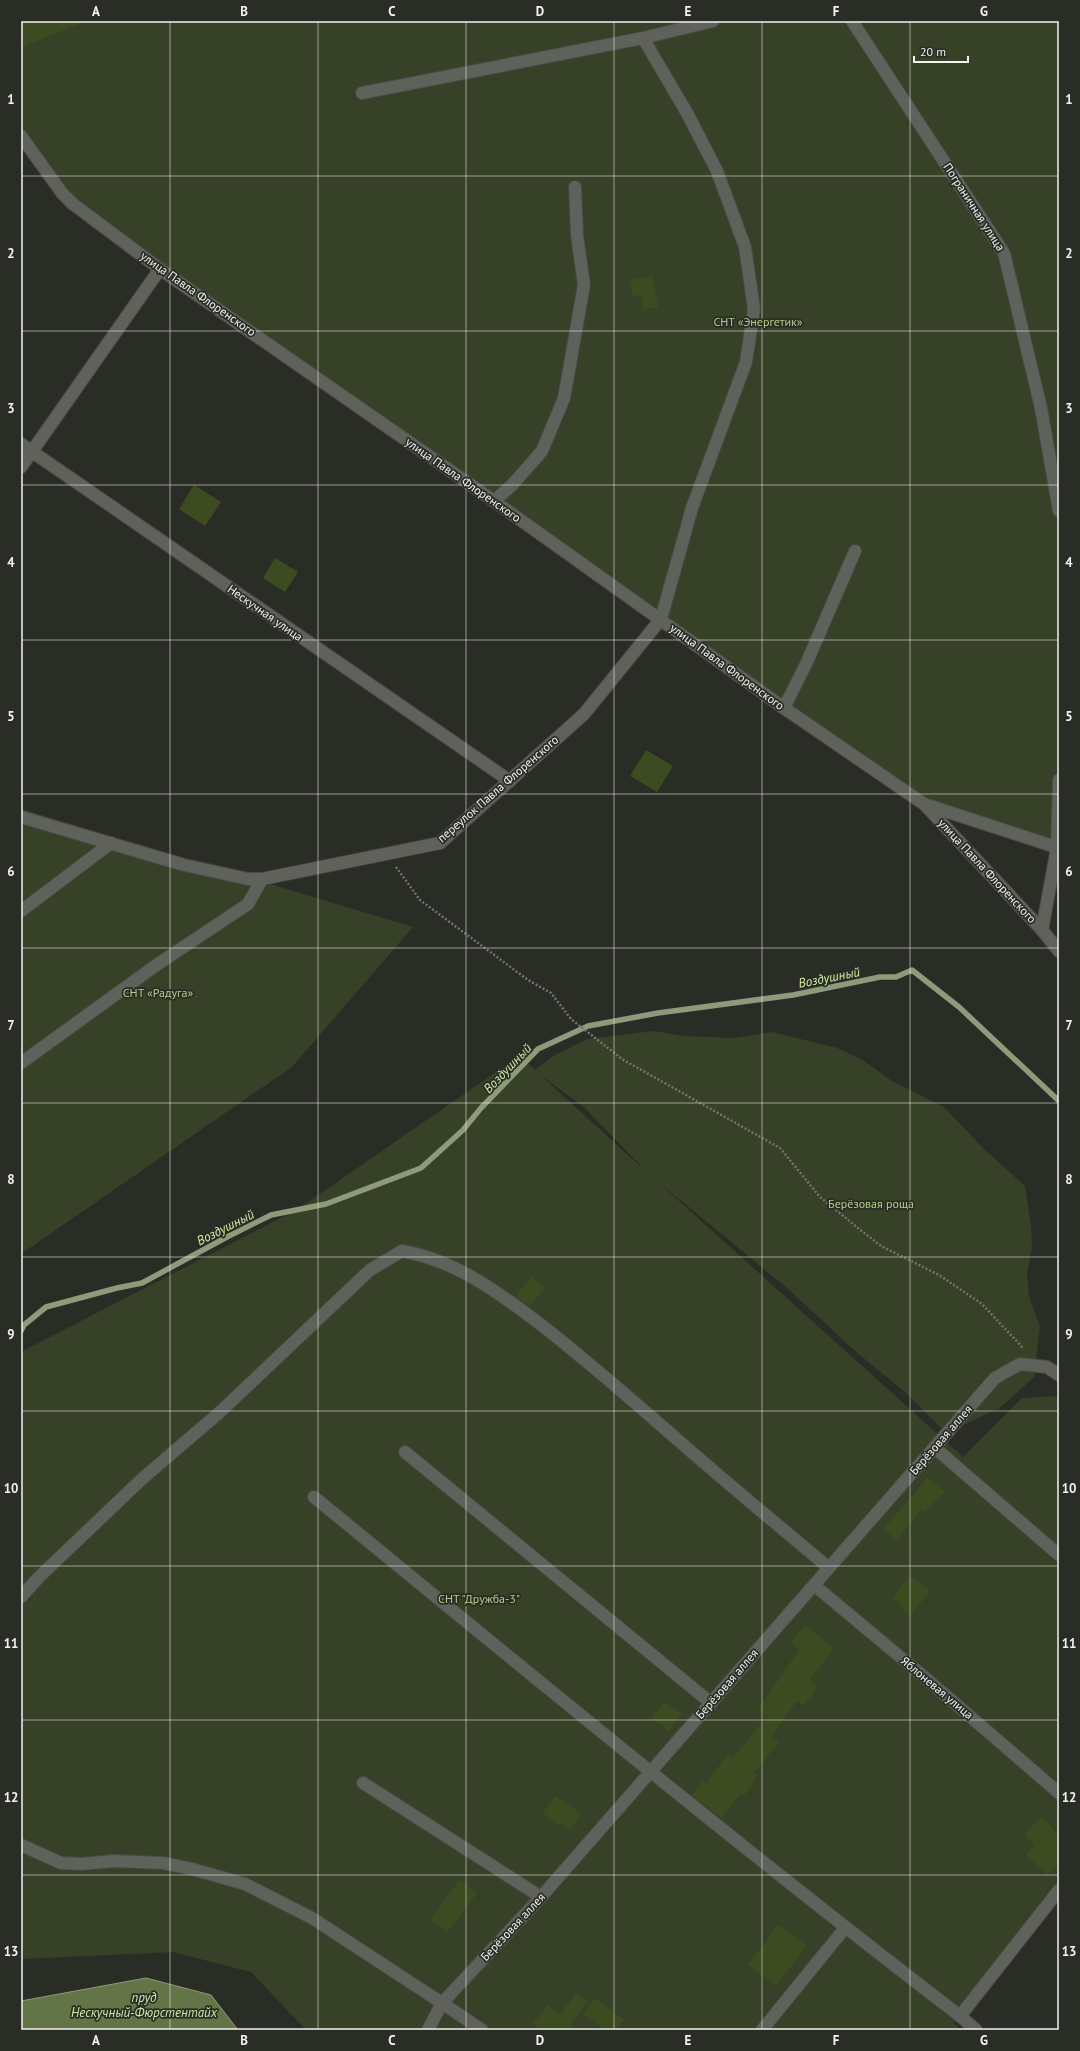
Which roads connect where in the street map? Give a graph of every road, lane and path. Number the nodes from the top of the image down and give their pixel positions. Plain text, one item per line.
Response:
1 (712, 21) edge
2 (852, 21) edge
3 (643, 38) junction
4 (362, 93) dead end
5 (21, 136) edge
6 (575, 187) dead end
7 (160, 268) junction
8 (21, 444) edge
9 (32, 452) junction
10 (21, 467) edge
11 (494, 502) junction
12 (1059, 511) edge
13 (855, 551) dead end
14 (661, 619) junction
15 (784, 708) junction
16 (1059, 780) edge
17 (510, 782) junction
18 (924, 804) junction
19 (21, 817) edge
20 (111, 844) junction
21 (1058, 848) edge
22 (393, 852) junction
23 (262, 879) junction
24 (21, 911) edge
25 (1042, 930) junction
26 (1059, 951) edge
27 (21, 1063) edge
28 (1027, 1351) dead end
29 (1059, 1375) edge
30 (934, 1448) junction
31 (405, 1452) dead end
32 (314, 1497) dead end
33 (1059, 1555) edge
34 (829, 1568) junction
35 (814, 1585) junction
36 (21, 1597) edge
37 (711, 1703) junction
38 (650, 1772) junction
39 (363, 1784) dead end
40 (1059, 1793) edge
41 (21, 1846) edge
42 (1059, 1890) edge
43 (541, 1897) junction
44 (845, 1928) junction
45 (442, 2003) junction
46 (960, 2016) junction
47 (428, 2030) edge
48 (482, 2030) edge
49 (762, 2030) edge
50 (976, 2030) edge

1 - 3 street
2 - 12 street, Пограничная улица
3 - 4 street
3 - 14 street
5 - 7 street, улица Павла Флоренского
6 - 11 street
7 - 9 street
7 - 11 street, улица Павла Флоренского
8 - 9 street, Нескучная улица
9 - 10 street
9 - 17 street, Нескучная улица
11 - 14 street, улица Павла Флоренского
13 - 15 street
14 - 15 street, улица Павла Флоренского
14 - 17 street, переулок Павла Флоренского
15 - 18 street, улица Павла Флоренского
16 - 21 street
17 - 22 street, переулок Павла Флоренского
18 - 21 street, улица Павла Флоренского
18 - 25 street, улица Павла Флоренского
19 - 20 street, переулок Павла Флоренского
20 - 23 street, переулок Павла Флоренского
20 - 24 street
21 - 25 street, улица Павла Флоренского
22 - 23 street, переулок Павла Флоренского
22 - 28 path
23 - 27 street
25 - 26 street
29 - 30 street, Берёзовая аллея
30 - 33 street
30 - 34 street, Берёзовая аллея
31 - 37 street
32 - 38 street
34 - 35 street, Берёзовая аллея
34 - 36 street
35 - 37 street, Берёзовая аллея
35 - 40 street, Яблоневая улица
37 - 38 street, Берёзовая аллея
38 - 43 street, Берёзовая аллея
38 - 44 street
39 - 43 street
41 - 45 street
42 - 46 street
43 - 45 street, Берёзовая аллея
44 - 46 street
44 - 49 street
45 - 47 street, Берёзовая аллея
45 - 48 street
46 - 50 street

